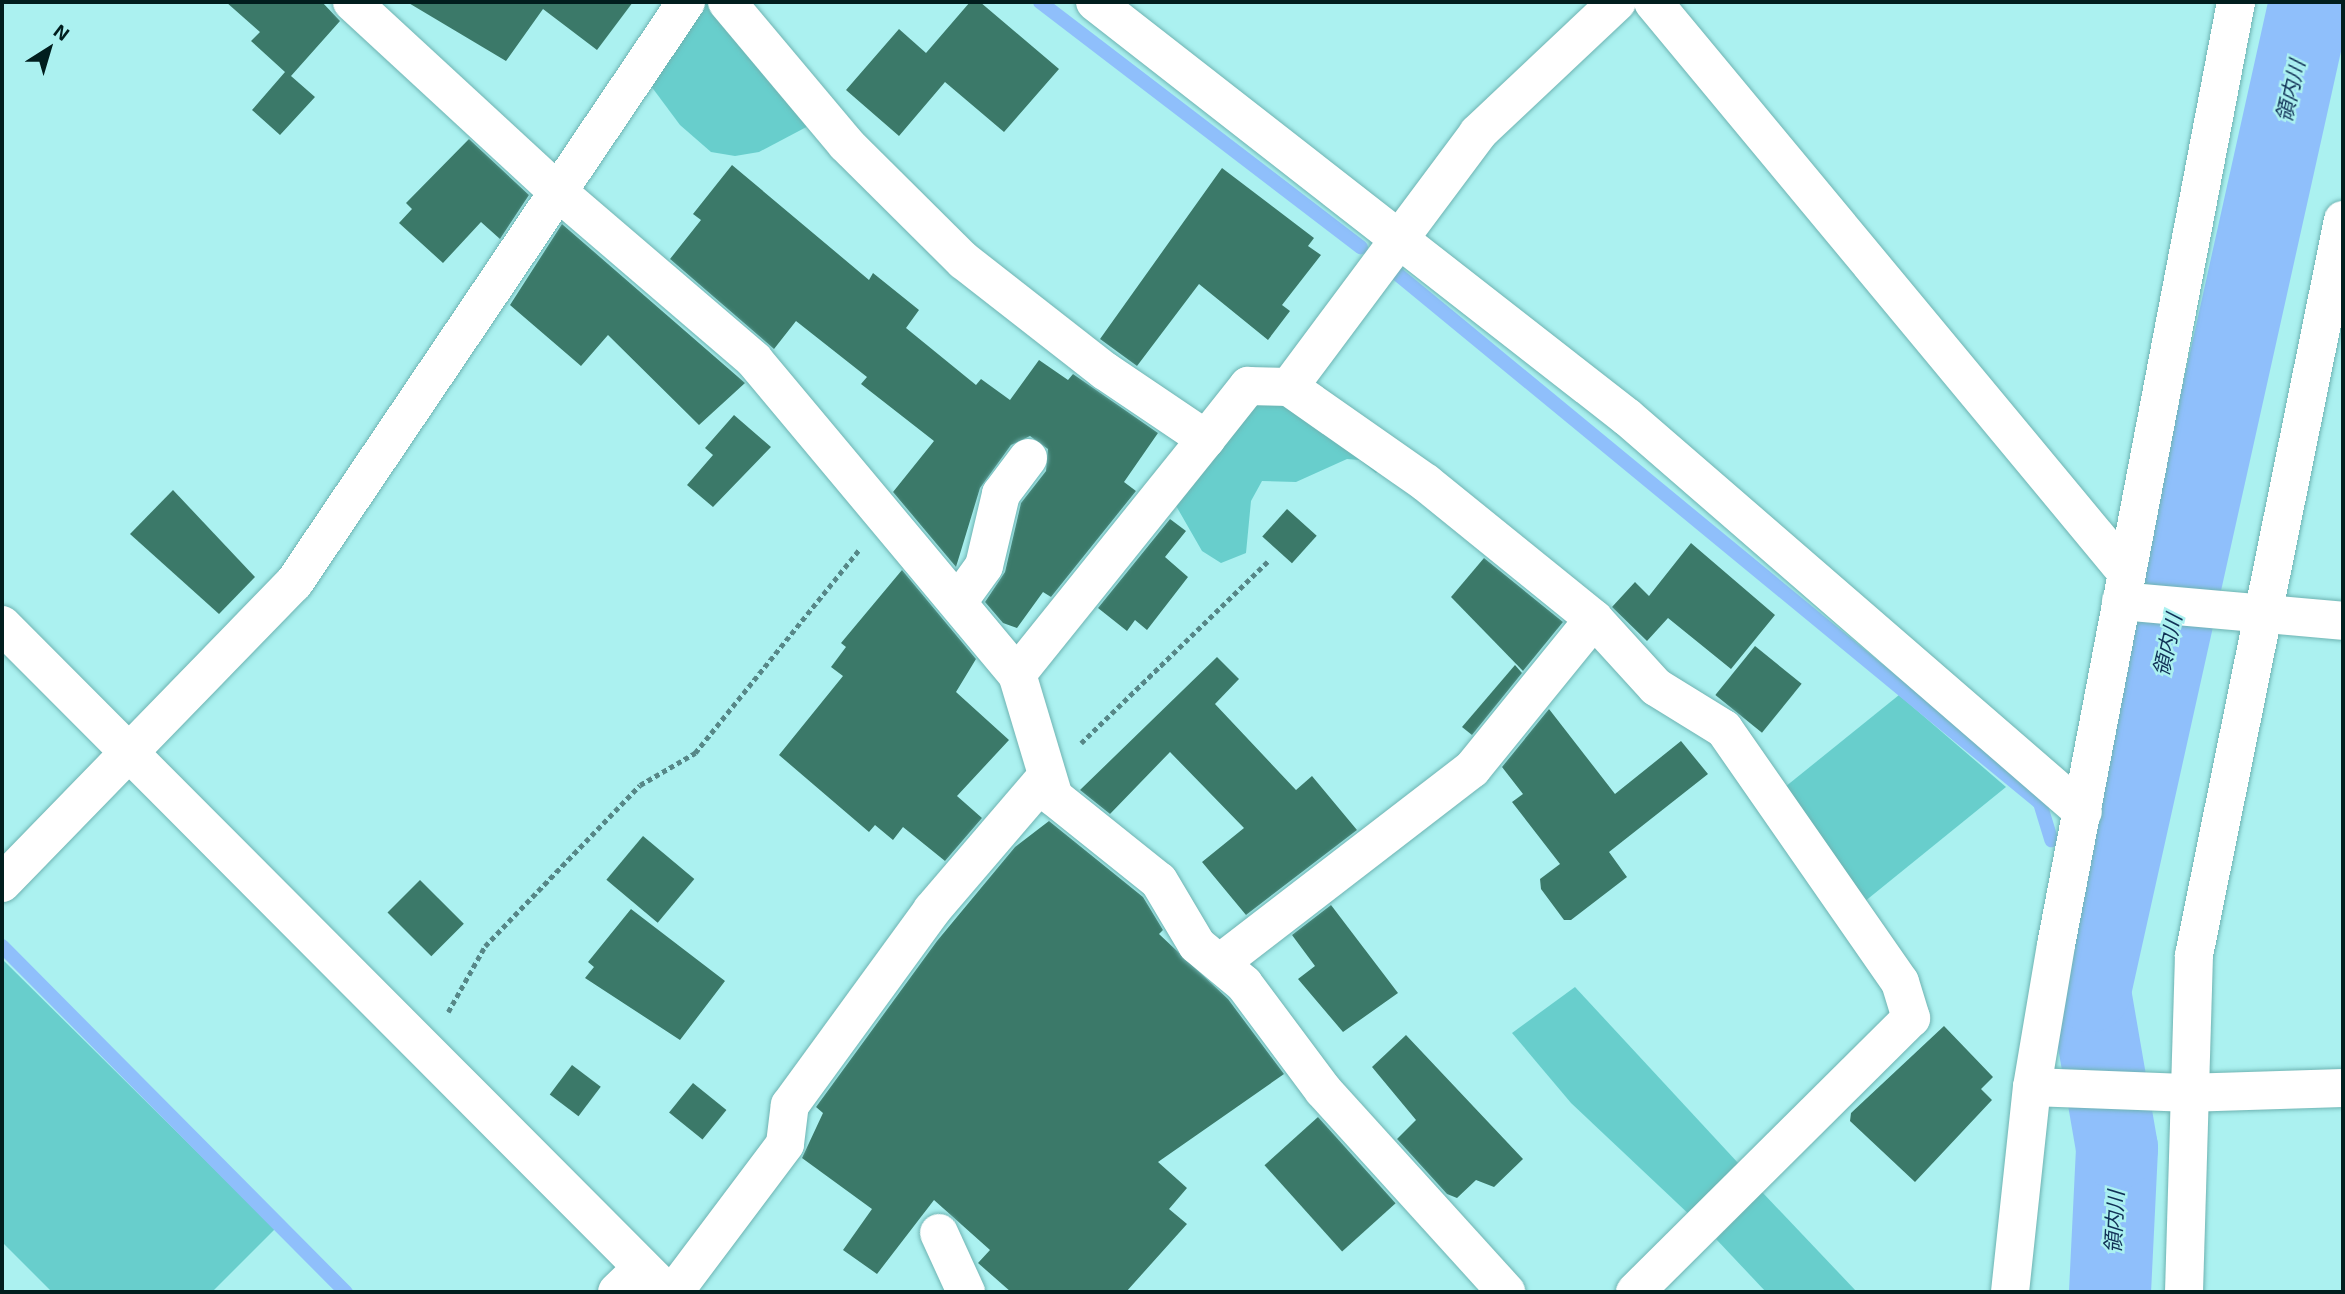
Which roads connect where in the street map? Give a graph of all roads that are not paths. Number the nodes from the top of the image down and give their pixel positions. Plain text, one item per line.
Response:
1 (352, 2) edge
2 (686, 2) edge
3 (727, 2) edge
4 (1095, 2) edge
5 (1617, 2) edge
6 (1653, 2) edge
7 (2236, 2) edge
8 (556, 190) junction
9 (2343, 220) edge
10 (1400, 237) junction
11 (1289, 387) junction
12 (1206, 439) junction
13 (1028, 458) dead end
14 (2123, 587) junction
15 (958, 603) junction
16 (2258, 617) junction
17 (1594, 619) junction
18 (2343, 621) edge
19 (2, 625) edge
20 (1017, 674) junction
21 (130, 753) junction
22 (1046, 777) junction
23 (2083, 812) junction
24 (2, 883) edge
25 (1220, 964) junction
26 (2032, 1087) junction
27 (2343, 1088) edge
28 (2189, 1093) junction
29 (939, 1233) dead end
30 (642, 1284) edge
31 (674, 1292) edge
32 (966, 1292) edge
33 (1506, 1292) edge
34 (1635, 1292) edge
35 (2010, 1292) edge
36 (2184, 1292) edge

1 - 8 street
2 - 8 street
3 - 12 street
4 - 10 street
5 - 10 street
6 - 14 street
7 - 14 street
8 - 15 street
8 - 21 street
9 - 16 street
10 - 11 street
10 - 23 street
11 - 12 street
11 - 17 street
12 - 20 street
13 - 15 street
14 - 16 street
14 - 23 street
15 - 20 street
16 - 18 street
16 - 28 street
17 - 25 street
17 - 34 street
19 - 21 street
20 - 22 street
21 - 24 street
21 - 30 street
22 - 25 street
22 - 31 street
23 - 26 street
25 - 33 street
26 - 28 street
26 - 35 street
27 - 28 street
28 - 36 street
29 - 32 street

